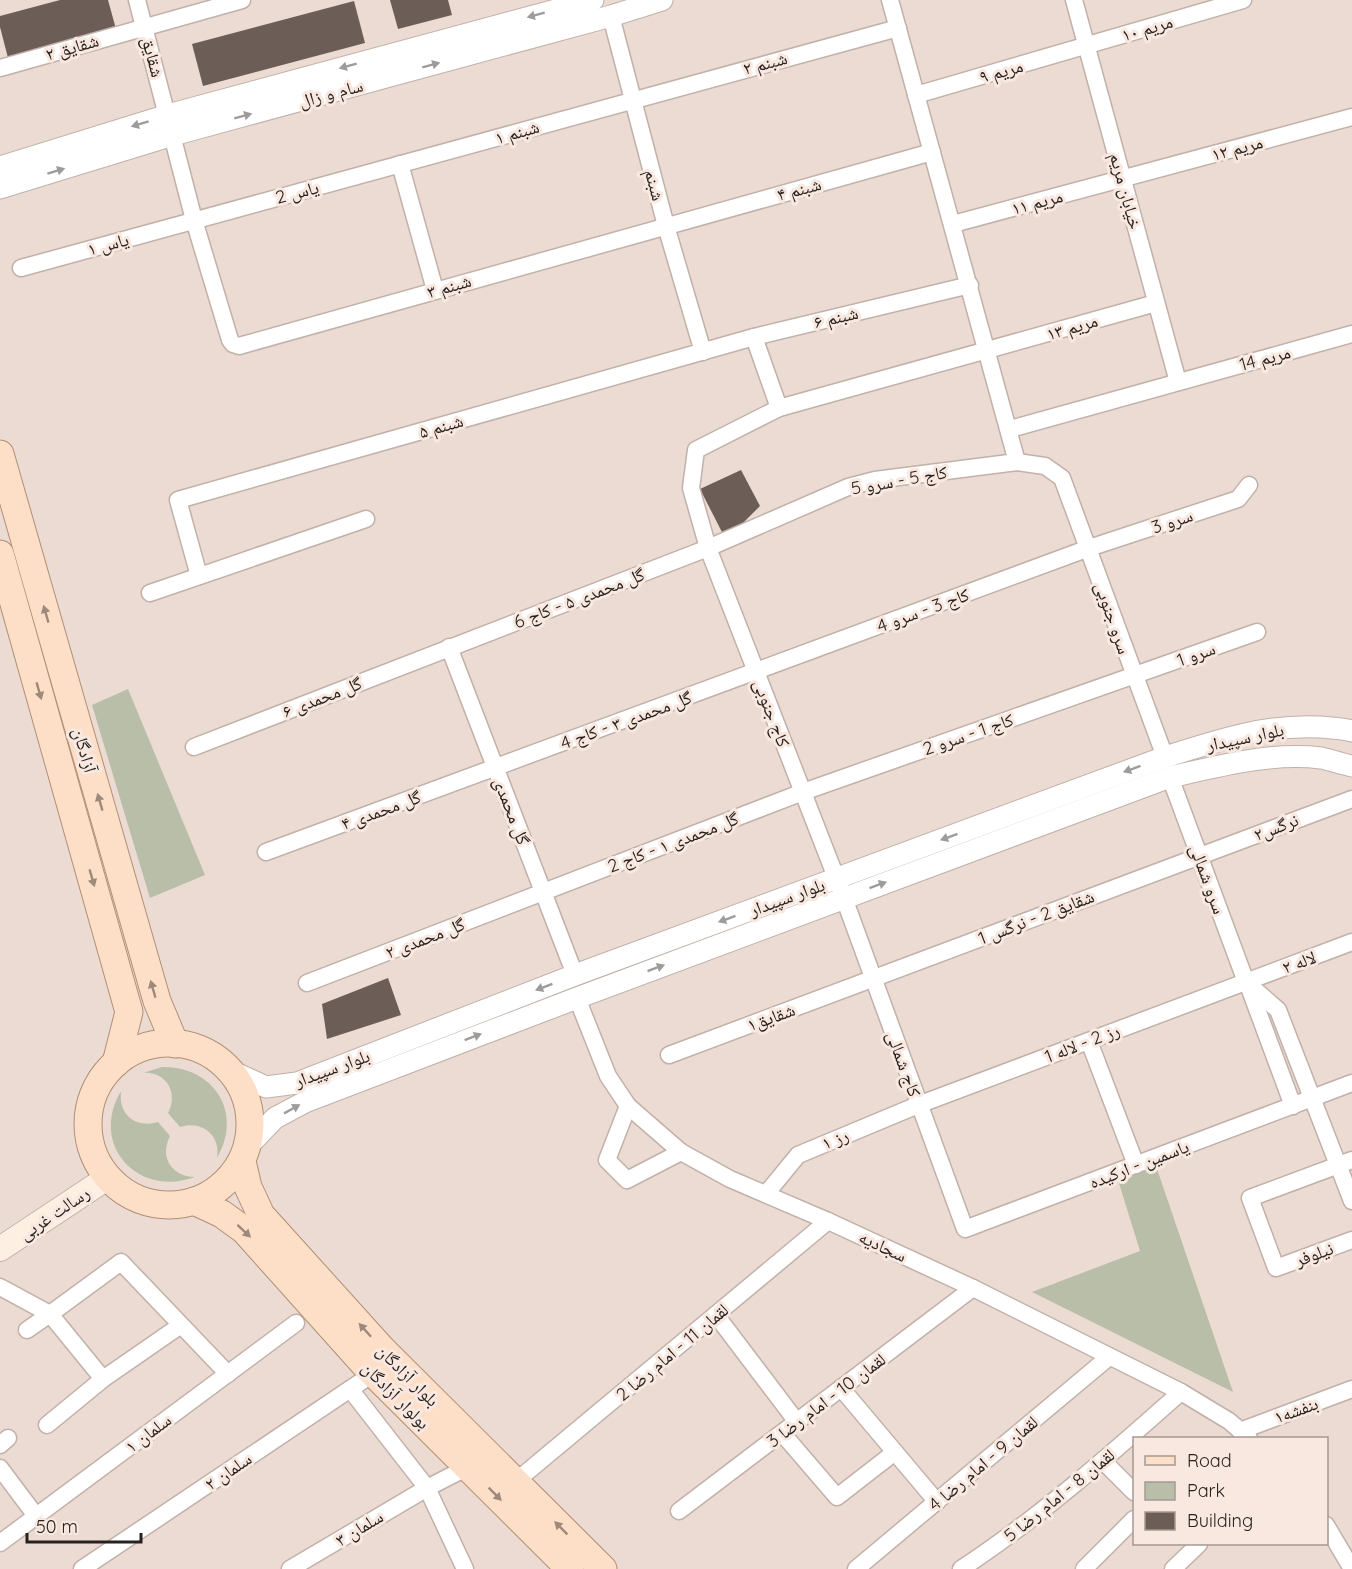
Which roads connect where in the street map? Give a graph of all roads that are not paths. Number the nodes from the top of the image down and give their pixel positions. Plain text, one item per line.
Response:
1 (137, 0) edge
2 (242, 0) edge
3 (593, 0) edge
4 (662, 0) edge
5 (890, 0) edge
6 (1074, 0) edge
7 (1243, 0) edge
8 (611, 16) junction
9 (144, 26) junction
10 (898, 27) junction
11 (1086, 46) junction
12 (0, 68) edge
13 (916, 95) junction
14 (633, 99) junction
15 (168, 115) junction
16 (1352, 117) edge
17 (173, 135) junction
18 (933, 152) junction
19 (400, 164) junction
20 (0, 167) edge
21 (1122, 179) junction
22 (0, 188) edge
23 (194, 220) junction
24 (952, 225) junction
25 (666, 226) junction
26 (21, 268) dead end
27 (970, 285) junction
28 (435, 290) junction
29 (1156, 303) junction
30 (1352, 334) edge
31 (754, 336) junction
32 (233, 344) joint
33 (988, 350) junction
34 (703, 352) junction
35 (1178, 382) junction
36 (779, 408) junction
37 (1010, 429) junction
38 (1017, 462) junction
39 (2, 467) edge
40 (1062, 478) joint
41 (1249, 485) dead end
42 (366, 519) dead end
43 (708, 548) junction
44 (1089, 548) junction
45 (0, 554) edge
46 (199, 576) junction
47 (150, 593) dead end
48 (1257, 632) dead end
49 (449, 647) junction
50 (756, 672) junction
51 (1134, 676) junction
52 (1352, 731) edge
53 (194, 747) dead end
54 (1352, 766) edge
55 (1167, 767) junction
56 (495, 768) junction
57 (803, 792) junction
58 (1352, 799) edge
59 (266, 852) dead end
60 (1200, 856) junction
61 (840, 888) junction
62 (543, 892) junction
63 (1352, 942) edge
64 (575, 975) junction
65 (873, 978) junction
66 (1246, 982) junction
67 (307, 983) dead end
68 (577, 998) junction
69 (1089, 1041) junction
70 (175, 1044) junction
71 (669, 1055) dead end
72 (116, 1063) junction
73 (231, 1071) junction
74 (1352, 1083) edge
75 (1314, 1098) junction
76 (918, 1105) junction
77 (628, 1106) junction
78 (1293, 1106) junction
79 (681, 1152) junction
80 (245, 1153) junction
81 (1345, 1163) edge
82 (1136, 1165) junction
83 (107, 1178) junction
84 (765, 1194) junction
85 (194, 1201) junction
86 (1352, 1201) edge
87 (828, 1221) junction
88 (965, 1229) joint
89 (1352, 1240) edge
90 (0, 1249) edge
91 (0, 1287) edge
92 (973, 1288) junction
93 (50, 1314) junction
94 (716, 1315) junction
95 (296, 1323) dead end
96 (181, 1325) junction
97 (27, 1330) dead end
98 (1109, 1357) junction
99 (374, 1373) junction
100 (228, 1374) junction
101 (103, 1379) junction
102 (841, 1388) junction
103 (350, 1389) junction
104 (1352, 1389) edge
105 (1181, 1392) junction
106 (797, 1422) junction
107 (47, 1425) dead end
108 (782, 1433) junction
109 (1244, 1435) edge
110 (895, 1452) junction
111 (1103, 1461) junction
112 (468, 1467) junction
113 (0, 1468) edge
114 (515, 1482) junction
115 (427, 1488) junction
116 (1133, 1491) edge
117 (937, 1502) junction
118 (680, 1511) dead end
119 (36, 1516) junction
120 (1133, 1520) edge
121 (1328, 1528) edge
122 (0, 1543) edge
123 (1193, 1546) edge
124 (1349, 1563) edge
125 (462, 1568) edge
126 (82, 1569) edge
127 (290, 1569) edge
128 (570, 1569) edge
129 (603, 1569) edge
130 (856, 1569) edge
131 (961, 1569) edge
132 (1084, 1569) edge
133 (1173, 1569) edge
134 (1334, 1569) edge

1 - 9 street, شقایق
2 - 9 street, شقایق ۲
3 -> 15 street, سام و زال
4 - 8 street, سام و زال
5 - 10 street
6 - 11 street, خیابان مریم
7 - 11 street, مریم ۱۰
8 - 14 street, شبنم
17 -> 8 street, سام و زال
9 - 12 street, شقایق ۲
9 - 15 street, شقایق
10 - 13 street
10 - 14 street, شبنم ۲
11 - 13 street, مریم ۹
11 - 21 street, خیابان مریم
13 - 18 street
14 - 19 street, شبنم ۱
14 - 25 street, شبنم
15 - 17 street, شقایق
15 -> 20 street, سام و زال
16 - 21 street, مریم ۱۲
22 -> 17 street, سام و زال
17 - 23 street, شقایق
18 - 24 street
18 - 25 street, شبنم ۴
19 - 23 street, یاس 2
19 - 28 street
21 - 24 street, مریم ۱۱
21 - 29 street, خیابان مریم
23 - 26 street, یاس ۱
23 - 32 street, شقایق
24 - 27 street
25 - 28 street, شبنم ۳
25 - 34 street, شبنم
27 - 31 street, شبنم ۶
27 - 33 street
28 - 32 street, شبنم ۳
29 - 33 street, مریم ۱۳
29 - 35 street, خیابان مریم
30 - 35 street, مریم 14
31 - 34 street, شبنم ۶
31 - 36 street
33 - 36 street, مریم ۱۳
33 - 37 street
34 - 46 street, شبنم ۵
35 - 37 street, مریم 14
36 - 43 street, کاج جنوبی
37 - 38 street
38 - 40 street, کاج 5 - سرو 5
38 - 43 street, کاج 5 - سرو 5
70 -> 39 main road, آزادگان
40 - 44 street, سرو جنوبی
41 - 44 street, سرو 3
42 - 46 street
43 - 49 street, گل محمدی ۵ - کاج 6
43 - 50 street, کاج جنوبی
44 - 50 street, کاج 3 - سرو 4
44 - 51 street, سرو جنوبی
45 -> 72 main road, آزادگان
46 - 47 street
48 - 51 street, سرو 1
49 - 53 street, گل محمدی ۶
49 - 56 street, گل محمدی
50 - 56 street, گل محمدی ۳ - کاج 4
50 - 57 street, کاج جنوبی
51 - 55 street, سرو جنوبی
51 - 57 street, کاج 1 - سرو 2
52 - 55 street, بلوار سپیدار
54 - 55 street, بلوار سپیدار
55 - 60 street, سرو شمالی
55 - 61 street, بلوار سپیدار
56 - 59 street, گل محمدی ۴
56 - 62 street, گل محمدی
57 - 61 street, کاج جنوبی
57 - 62 street, گل محمدی ۱ - کاج 2
58 - 60 street, نرگس۲
60 - 65 street, شقایق 2 - نرگس 1
60 - 66 street, سرو شمالی
61 -> 64 street, بلوار سپیدار
61 - 65 street, کاج شمالی
68 -> 61 street, بلوار سپیدار
62 - 64 street, گل محمدی
62 - 67 street, گل محمدی ۲
63 - 66 street, لاله ۲
64 -> 73 street, بلوار سپیدار
65 - 71 street, شقایق۱
65 - 76 street, کاج شمالی
66 - 69 street, رز 2 - لاله 1
66 - 75 street, سرو شمالی
66 - 78 street, سرو شمالی
68 - 77 street, سجادیه
80 -> 68 street, بلوار سپیدار
69 - 76 street, رز 2 - لاله 1
69 - 82 street
70 - 72 main road
70 - 73 main road
72 - 83 main road
73 - 80 main road
74 - 75 street, یاسمین - ارکیده
75 - 78 street, یاسمین - ارکیده
75 - 81 street, سرو شمالی
76 - 84 street, رز ۱
76 - 88 street, کاج شمالی
77 - 79 street, سجادیه
77 - 79 street
78 - 82 street, یاسمین - ارکیده
79 - 84 street, سجادیه
80 - 85 main road
114 -> 80 main road, بلوار آزادگان
81 - 86 street, سرو شمالی
81 - 89 street, نیلوفر
82 - 88 street, یاسمین - ارکیده
83 - 85 main road
83 - 90 main road, رسالت غربی
84 - 87 street, سجادیه
85 -> 99 main road, بولوار آزادگان
87 - 92 street, سجادیه
87 - 94 street, لقمان 11 - امام رضا 2
91 - 93 street
92 - 98 street, سجادیه
92 - 102 street, لقمان 10 - امام رضا 3
93 - 96 street
93 - 97 street
93 - 101 street
94 - 106 street
94 - 114 street, لقمان 11 - امام رضا 2
95 - 100 street, سلمان ۱
96 - 100 street
96 - 101 street
98 - 105 street, سجادیه
98 - 117 street, لقمان 9 - امام رضا 4
99 - 103 street, سلمان ۲
99 - 112 main road, بولوار آزادگان
100 - 119 street, سلمان ۱
101 - 107 street
102 - 106 street, لقمان 10 - امام رضا 3
102 - 110 street
103 - 115 street
103 - 126 street, سلمان ۲
104 - 109 street, بنفشه۱
105 - 109 street, سجادیه
105 - 111 street, لقمان 8 - امام رضا 5
106 - 108 street, لقمان 10 - امام رضا 3
108 - 110 street
108 - 118 street, لقمان 10 - امام رضا 3
110 - 117 street
111 - 116 street
111 - 131 street, لقمان 8 - امام رضا 5
112 - 115 street, سلمان ۳
112 -> 128 main road, بولوار آزادگان
113 - 119 street
129 -> 114 main road, بلوار آزادگان
115 - 125 street
115 - 127 street, سلمان ۳
117 - 130 street, لقمان 9 - امام رضا 4
119 - 122 street, سلمان ۱
120 - 132 street
121 - 124 street
123 - 133 street
124 - 134 street

